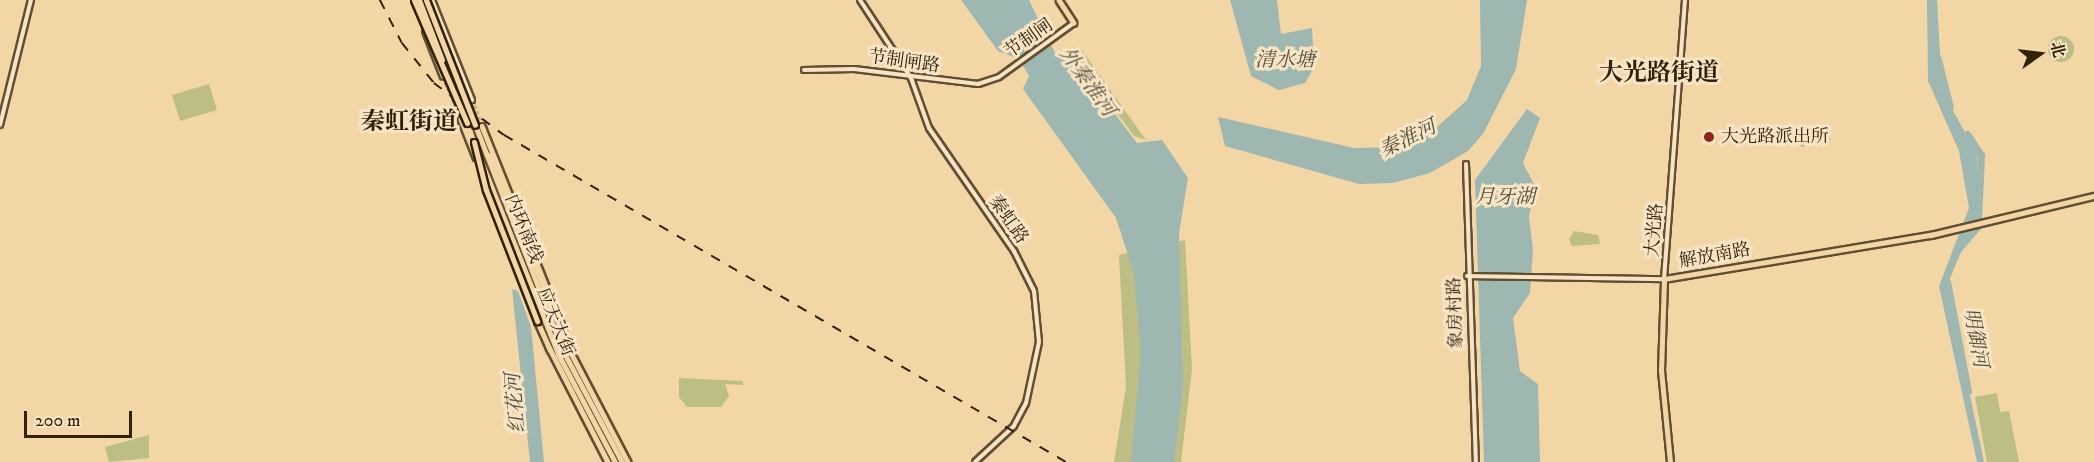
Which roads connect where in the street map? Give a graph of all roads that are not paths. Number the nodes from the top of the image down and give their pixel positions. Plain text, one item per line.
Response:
1 (31, 0) edge
2 (430, 0) edge
3 (860, 0) edge
4 (1685, 0) edge
5 (415, 1) edge
6 (1059, 1) edge
7 (1074, 23) joint
8 (804, 70) dead end
9 (443, 77) tunnel mouth
10 (999, 77) joint
11 (911, 78) junction
12 (472, 100) tunnel mouth
13 (464, 121) junction
14 (0, 125) edge
15 (482, 126) tunnel mouth
16 (474, 142) junction
17 (484, 149) junction
18 (1466, 164) dead end
19 (2094, 196) edge
20 (2041, 209) joint
21 (1989, 221) junction
22 (1931, 235) junction
23 (1467, 276) junction
24 (1664, 279) junction
25 (568, 347) junction
26 (550, 350) junction
27 (608, 462) edge
28 (615, 462) edge
29 (622, 462) edge
30 (628, 462) edge
31 (975, 462) edge
32 (1476, 462) edge
33 (1670, 462) edge

1 - 14 street
2 - 12 street
2 - 17 highway, 内环南线, bridge
3 - 11 street, 秦虹路
4 - 24 street, 大光路
5 - 9 street
5 - 13 highway, 内环南线, bridge
6 - 7 main road
7 - 10 street, 节制闸
8 - 11 street, 节制闸路
10 - 11 street, 节制闸路
11 - 31 street, 秦虹路
13 - 16 highway, 内环南线
13 - 26 main road, 应天大街
15 - 25 main road, 应天大街
16 - 26 highway, bridge
16 - 28 highway, 内环南线, bridge
17 - 25 highway
17 - 29 highway, 内环南线
18 - 23 street, 象房村路
19 - 20 street
20 - 21 main road
21 - 22 main road
21 - 22 street, 解放南路
22 - 24 street, 解放南路
23 - 24 street, 解放南路
23 - 32 street, 象房村路
24 - 33 street, 大光路
25 - 30 main road, 应天大街
26 - 27 main road, 应天大街

